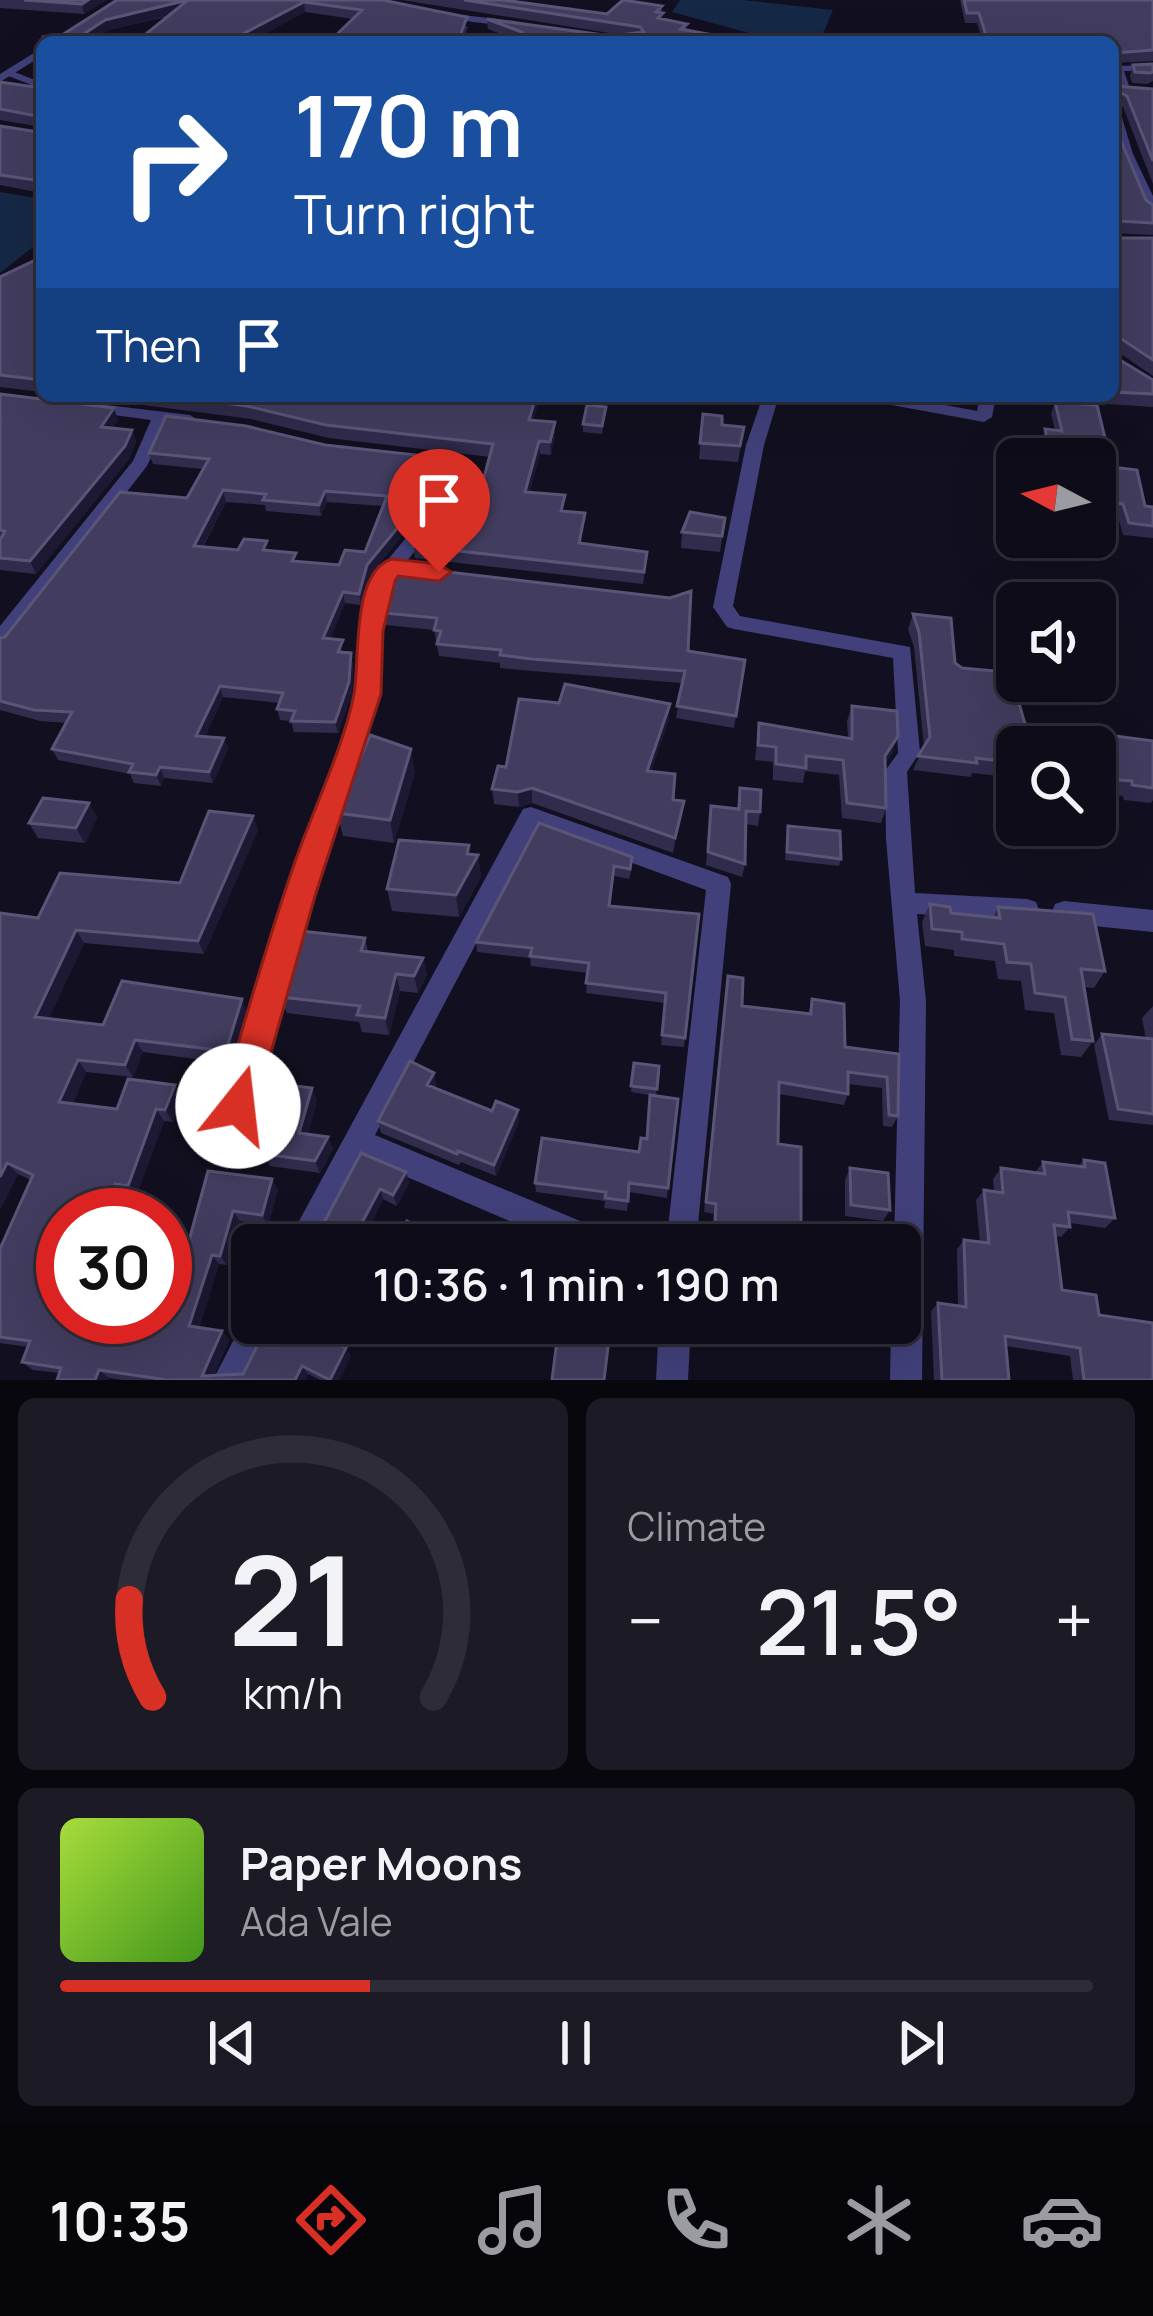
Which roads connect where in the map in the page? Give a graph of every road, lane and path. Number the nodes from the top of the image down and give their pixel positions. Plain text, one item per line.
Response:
1 (441, 14) edge
2 (462, 18) junction
3 (532, 27) edge
4 (476, 36) edge
5 (36, 55) edge
6 (1119, 68) edge
7 (1153, 68) edge
8 (4, 76) edge
9 (36, 84) edge
10 (1119, 89) edge
11 (1133, 91) edge
12 (1119, 128) edge
13 (1153, 210) edge
14 (769, 402) edge
15 (903, 402) edge
16 (987, 402) edge
17 (65, 405) edge
18 (161, 416) junction
19 (206, 422) edge
20 (443, 459) dead end
21 (0, 640) edge
22 (904, 903) junction
23 (1153, 921) edge
24 (356, 1141) junction
25 (225, 1149) dead end
26 (312, 1224) edge
27 (551, 1224) edge
28 (683, 1224) edge
29 (248, 1344) edge
30 (674, 1344) edge
31 (229, 1380) edge
32 (672, 1380) edge
33 (906, 1380) edge

1 - 2 street
2 - 3 street
2 - 4 street
5 - 8 street
6 - 7 street
8 - 9 lane
10 - 11 street
12 - 13 street
14 - 22 street
15 - 16 street
17 - 18 street
18 - 19 street
18 - 21 street
20 - 25 street
22 - 23 street
22 - 33 street
24 - 26 street
24 - 27 street
24 - 28 street
29 - 31 street
30 - 32 street

